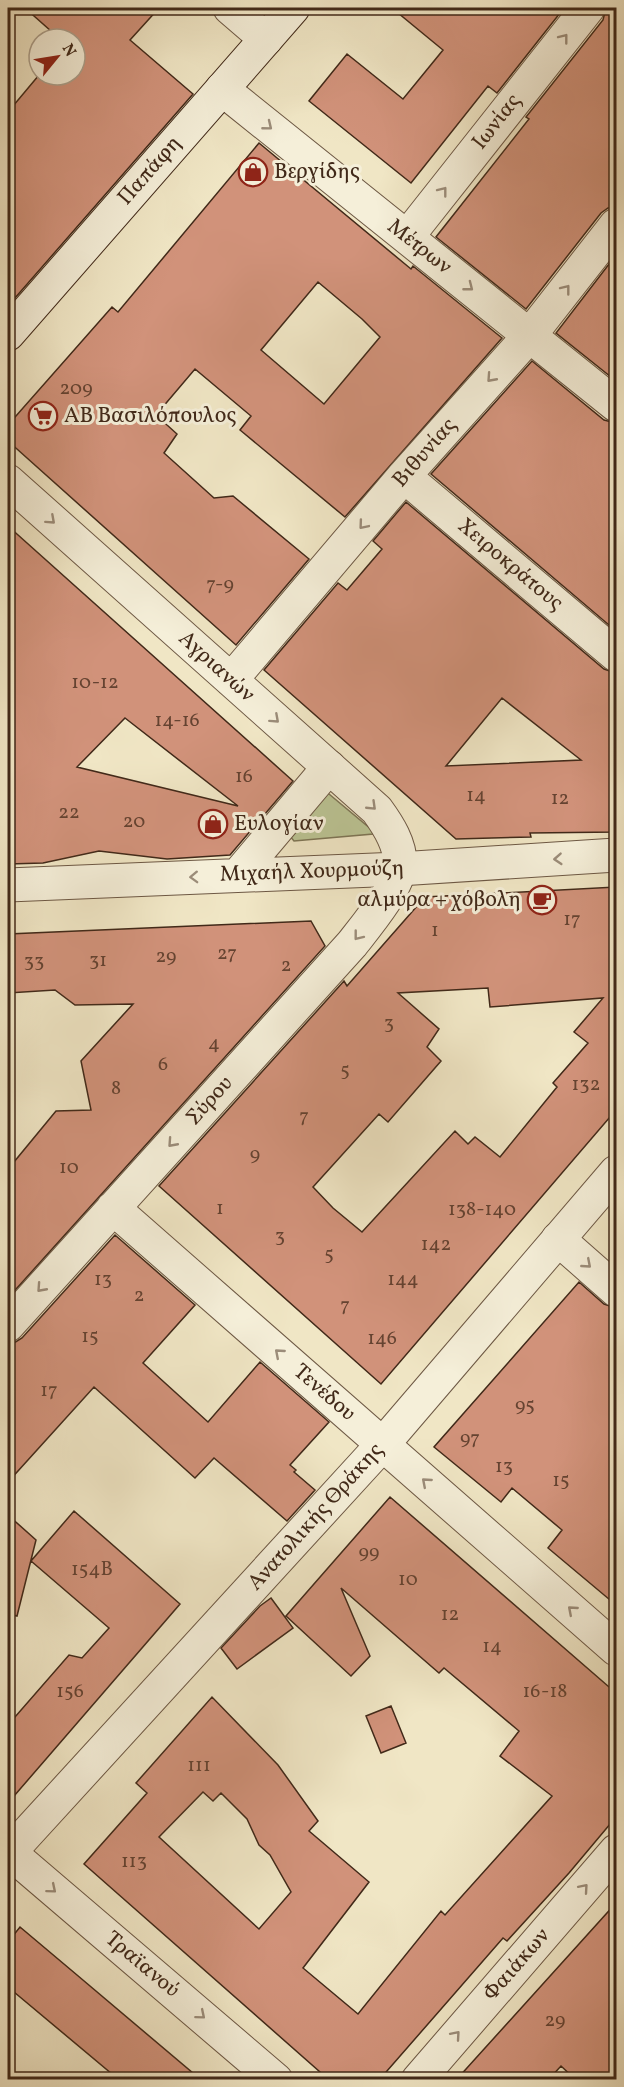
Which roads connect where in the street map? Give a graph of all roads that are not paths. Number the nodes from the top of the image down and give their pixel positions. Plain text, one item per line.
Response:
1 (230, 8) edge
2 (293, 8) edge
3 (588, 8) edge
4 (266, 39) junction
5 (222, 89) junction
6 (616, 225) edge
7 (407, 237) junction
8 (8, 334) edge
9 (530, 334) junction
10 (616, 405) edge
11 (404, 476) junction
12 (8, 481) edge
13 (616, 655) edge
14 (231, 680) junction
15 (329, 767) junction
16 (616, 855) edge
17 (399, 869) junction
18 (238, 875) junction
19 (8, 885) edge
20 (616, 1172) edge
21 (113, 1208) junction
22 (558, 1239) junction
23 (616, 1290) edge
24 (8, 1325) edge
25 (383, 1444) junction
26 (616, 1649) edge
27 (616, 1851) edge
28 (8, 1853) edge
29 (276, 2079) edge
30 (418, 2079) edge

1 - 4 street
2 - 4 street, Παπάφη
7 -> 3 street, Ιωνίας
4 - 5 street, Παπάφη
5 -> 7 street, Μέτρων
5 - 8 street, Παπάφη
9 -> 6 street, Βιθυνίας
7 -> 9 street, Μέτρων
9 - 10 street, Μέτρων
9 -> 11 street, Βιθυνίας
11 - 13 street, Χειροκράτους
11 -> 14 street, Βιθυνίας
12 -> 14 street, Αγριανών
14 -> 15 street, Αγριανών
15 -> 17 street, Αγριανών
15 - 18 street
16 -> 17 street, Μιχαήλ Χουρμούζη
17 - 18 street, Μιχαήλ Χουρμούζη
17 -> 21 street, Σύρου
18 -> 19 street, Μιχαήλ Χουρμούζη
20 - 22 street, Ανατολικής Θράκης
21 -> 24 street, Σύρου
25 -> 21 street, Τενέδου
22 -> 23 street
22 - 25 street, Ανατολικής Θράκης
26 -> 25 street, Τενέδου
25 - 28 street, Ανατολικής Θράκης
30 -> 27 street, Φαιάκων
28 -> 29 street, Τραϊανού

